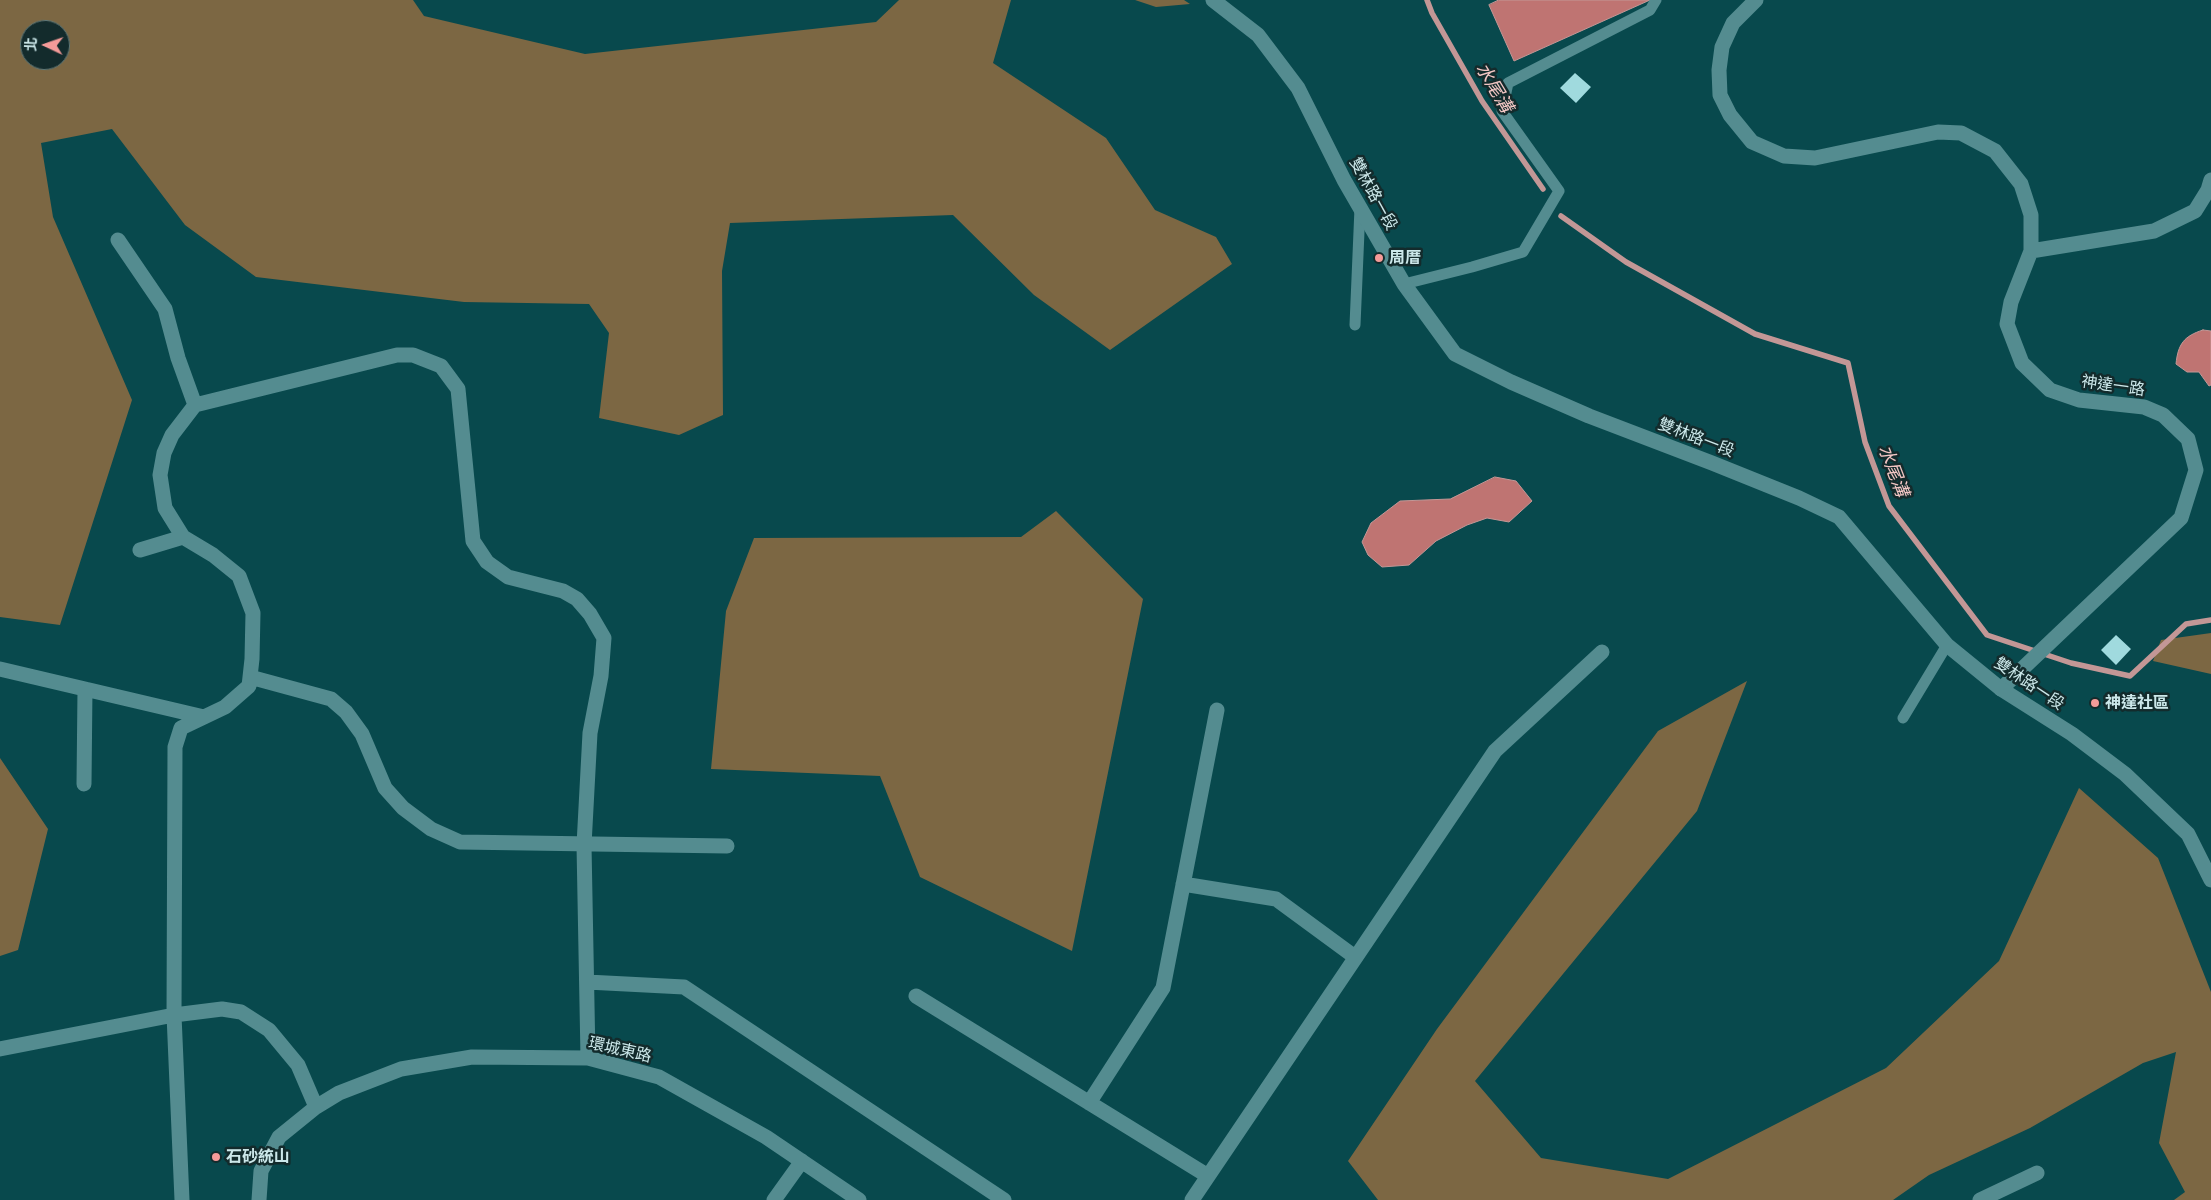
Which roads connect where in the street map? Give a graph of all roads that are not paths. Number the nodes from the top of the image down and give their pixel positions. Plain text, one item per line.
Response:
1 (1213, 0) edge
2 (1656, 0) edge
3 (1756, 0) edge
4 (2211, 180) edge
5 (1360, 208) junction
6 (118, 240) dead end
7 (2031, 251) junction
8 (1404, 284) junction
9 (1355, 325) dead end
10 (195, 406) junction
11 (183, 537) junction
12 (140, 550) dead end
13 (1947, 645) junction
14 (1602, 652) dead end
15 (0, 669) edge
16 (250, 677) junction
17 (2001, 688) junction
18 (85, 689) junction
19 (1217, 710) dead end
20 (204, 717) junction
21 (1903, 718) dead end
22 (84, 784) dead end
23 (584, 845) junction
24 (727, 846) dead end
25 (2211, 880) edge
26 (1183, 884) junction
27 (1355, 957) junction
28 (587, 982) junction
29 (916, 996) dead end
30 (174, 1015) junction
31 (0, 1049) edge
32 (588, 1058) junction
33 (1089, 1103) junction
34 (316, 1107) junction
35 (802, 1161) junction
36 (2037, 1173) dead end
37 (1208, 1176) junction
38 (182, 1200) edge
39 (259, 1200) edge
40 (774, 1200) edge
41 (859, 1200) edge
42 (1004, 1200) edge
43 (1192, 1200) edge
44 (1980, 1200) edge

1 - 5 street, 雙林路一段
2 - 8 lane
3 - 7 street, 神達一路
4 - 7 street
5 - 8 street, 雙林路一段
5 - 9 lane
6 - 10 street
7 - 17 street, 神達一路
8 - 13 street, 雙林路一段
10 - 11 street
10 - 23 street
11 - 12 street
11 - 16 street
13 - 17 street, 雙林路一段
13 - 21 lane
14 - 27 street
15 - 18 street
16 - 20 street
16 - 23 street
17 - 25 street, 雙林路一段
18 - 20 street
18 - 22 street
19 - 26 street
20 - 30 street
23 - 24 street
23 - 28 street
26 - 27 street
26 - 33 street
27 - 37 street
28 - 32 street
28 - 42 street
29 - 33 street
30 - 31 street
30 - 34 street
30 - 38 street
32 - 34 street, 環城東路
32 - 35 street, 環城東路
33 - 37 street
34 - 39 street, 環城東路
35 - 40 street
35 - 41 street, 環城東路
36 - 44 street
37 - 43 street

